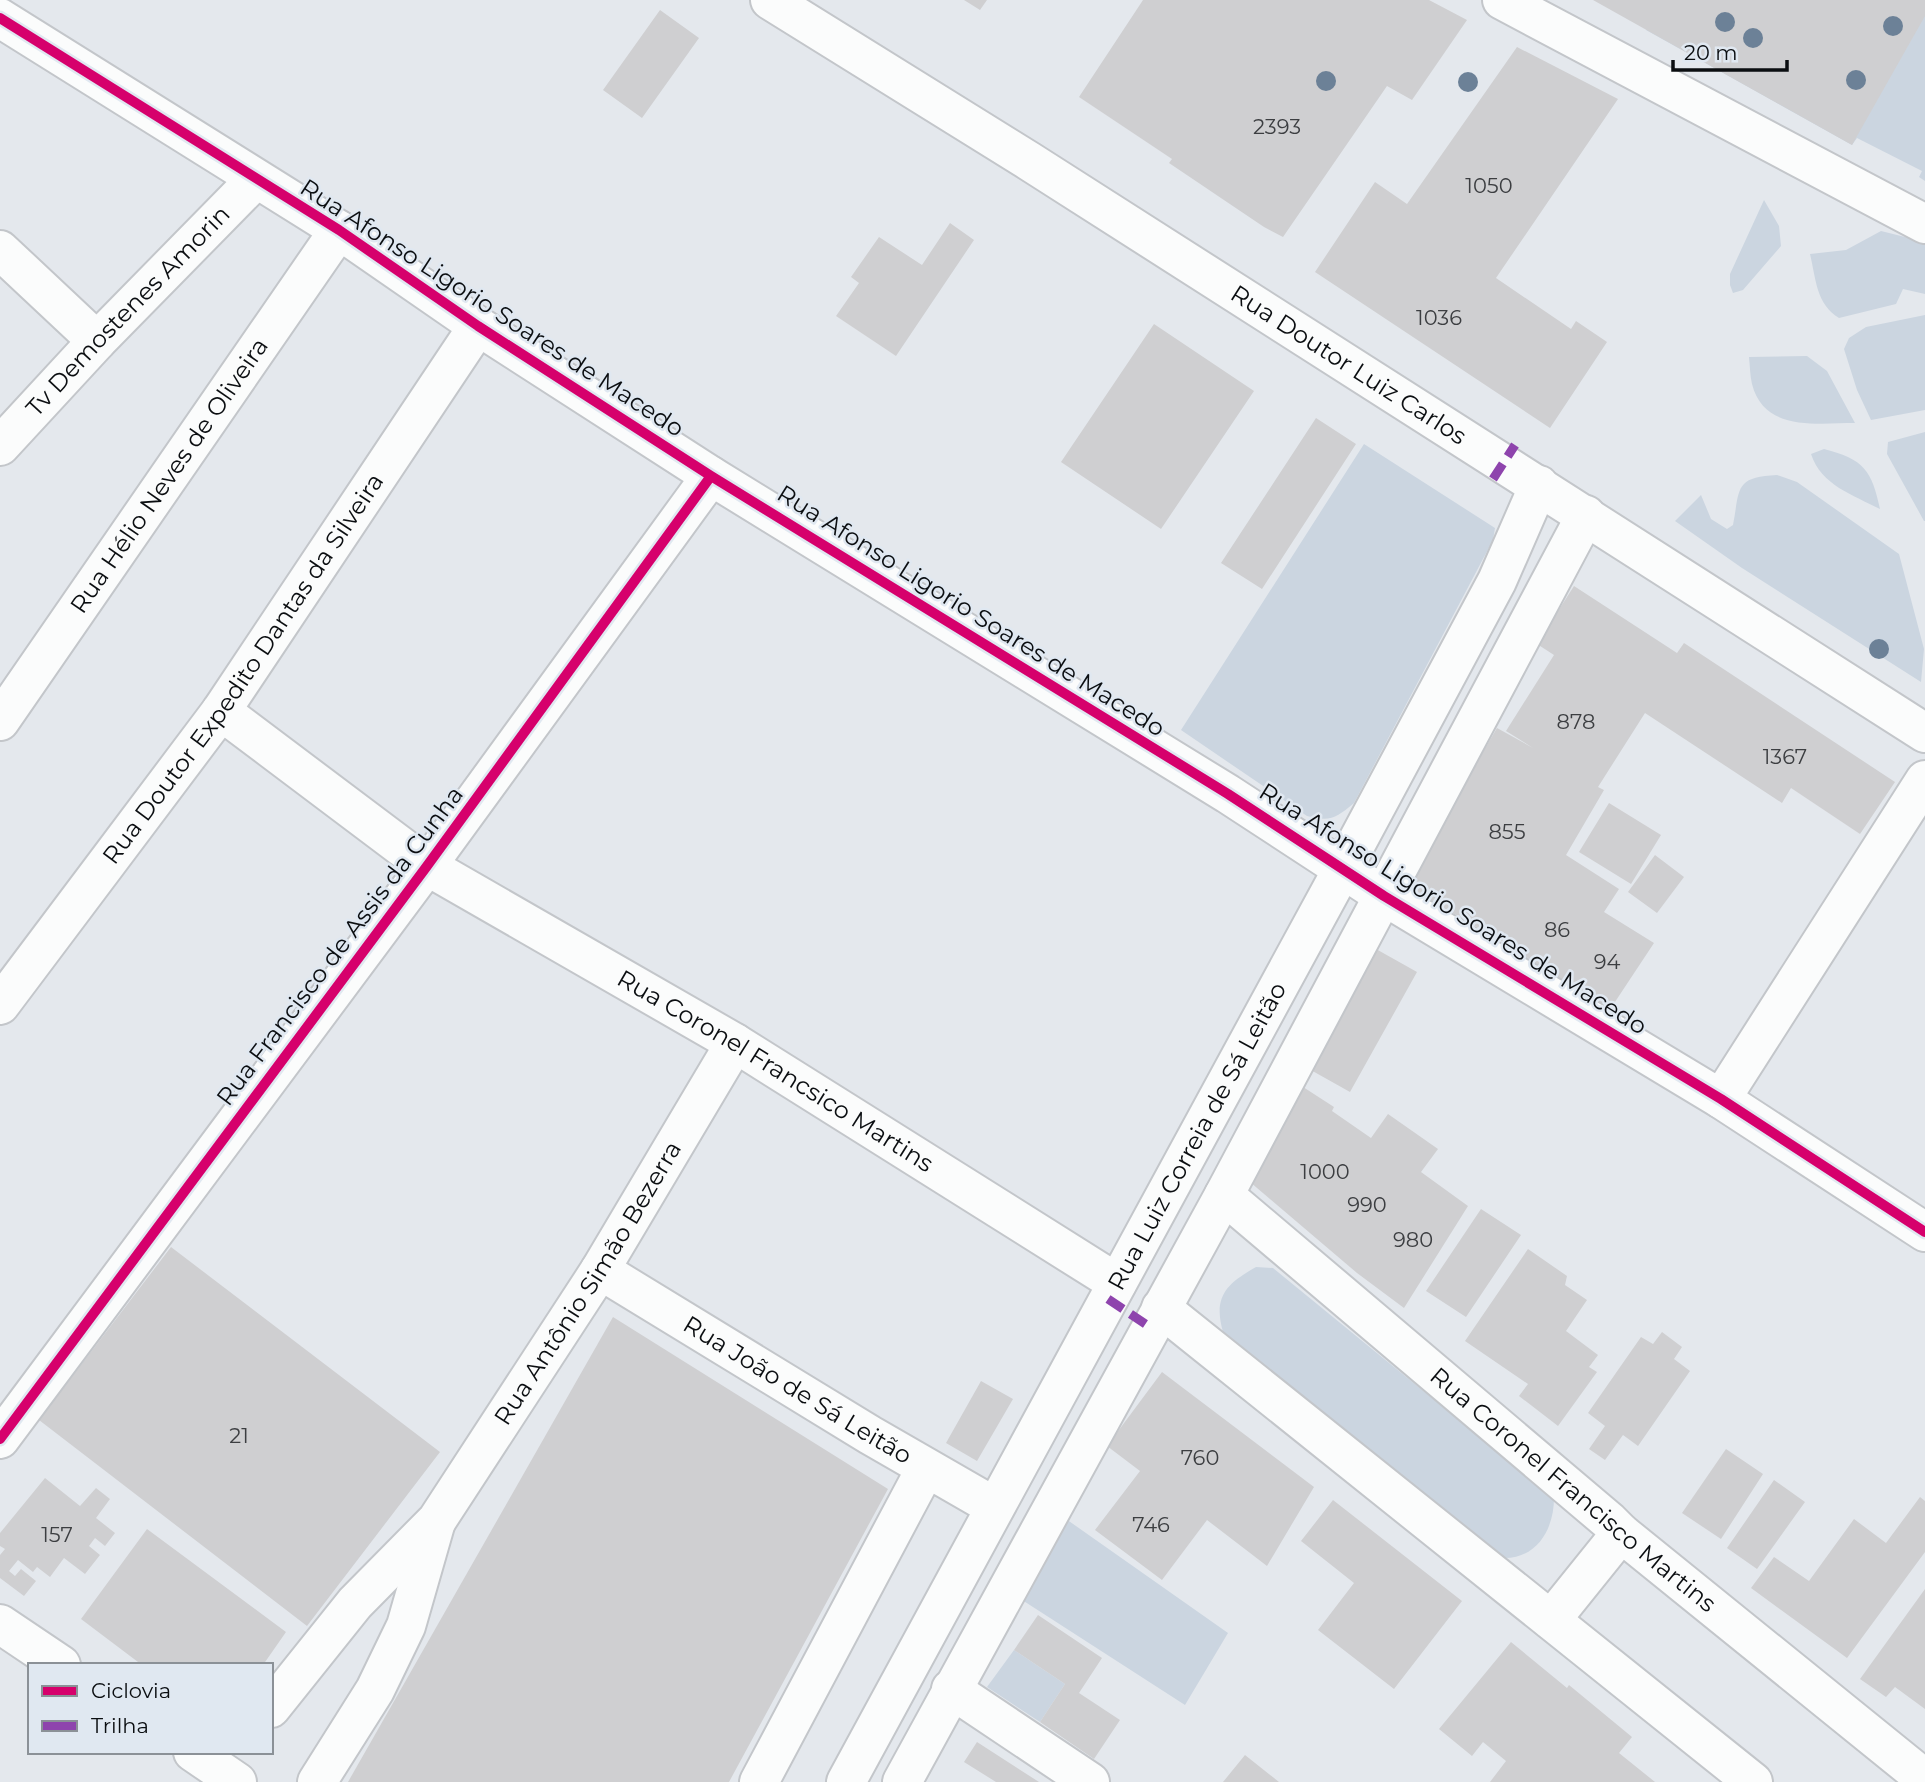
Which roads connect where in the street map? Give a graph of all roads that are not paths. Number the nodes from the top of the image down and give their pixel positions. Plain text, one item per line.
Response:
1 (770, 0) edge
2 (1502, 0) edge
3 (0, 18) edge
4 (256, 179) junction
5 (1925, 224) edge
6 (339, 230) junction
7 (0, 250) edge
8 (478, 326) junction
9 (96, 341) junction
10 (0, 446) edge
11 (711, 476) junction
12 (1539, 485) junction
13 (1586, 515) junction
14 (221, 711) junction
15 (0, 721) edge
16 (1925, 733) edge
17 (1925, 780) edge
18 (427, 866) junction
19 (1342, 870) junction
20 (1384, 896) junction
21 (5, 987) edge
22 (735, 1043) junction
23 (1721, 1099) junction
24 (1224, 1195) junction
25 (1925, 1232) edge
26 (600, 1270) junction
27 (1117, 1283) junction
28 (1161, 1308) junction
29 (0, 1439) edge
30 (926, 1468) junction
31 (995, 1507) junction
32 (437, 1520) junction
33 (1621, 1533) junction
34 (1552, 1620) junction
35 (0, 1624) edge
36 (58, 1663) edge
37 (951, 1689) junction
38 (273, 1706) edge
39 (197, 1754) edge
40 (233, 1773) edge
41 (1911, 1776) edge
42 (317, 1782) edge
43 (759, 1782) edge
44 (846, 1782) edge
45 (902, 1782) edge
46 (1090, 1782) edge
47 (1753, 1782) edge

1 - 12 street, Rua Doutor Luiz Carlos
2 - 5 street
3 - 4 street, Rua Afonso Ligorio Soares de Macedo
4 - 6 street, Rua Afonso Ligorio Soares de Macedo
4 - 9 street, Tv Demostenes Amorin
6 - 8 street, Rua Afonso Ligorio Soares de Macedo
6 - 15 street, Rua Hélio Neves de Oliveira
7 - 9 street
8 - 11 street, Rua Afonso Ligorio Soares de Macedo
8 - 14 street, Rua Doutor Expedito Dantas da Silveira
9 - 10 street, Tv Demostenes Amorin
11 - 18 street, Rua Francisco de Assis da Cunha
11 - 19 street, Rua Afonso Ligorio Soares de Macedo
12 - 13 street, Rua Doutor Luiz Carlos
12 - 19 street, Rua Luiz Correia de Sá Leitão
13 - 16 street, Rua Doutor Luiz Carlos
13 - 20 street, Rua Luiz Correia de Sá Leitão
14 - 18 street
14 - 21 street, Rua Doutor Expedito Dantas da Silveira
17 - 23 street
18 - 22 street, Rua Coronel Francsico Martins
18 - 29 street, Rua Francisco de Assis da Cunha
19 - 20 street, Rua Afonso Ligorio Soares de Macedo
19 - 27 street, Rua Luiz Correia de Sá Leitão
20 - 23 street, Rua Afonso Ligorio Soares de Macedo
20 - 24 street, Rua Luiz Correia de Sá Leitão
22 - 26 street, Rua Antônio Simão Bezerra
22 - 27 street, Rua Coronel Francsico Martins
23 - 25 street, Rua Afonso Ligorio Soares de Macedo
24 - 28 street, Rua Luiz Correia de Sá Leitão
24 - 33 street, Rua Coronel Francisco Martins
26 - 30 street, Rua João de Sá Leitão
26 - 32 street, Rua Antônio Simão Bezerra
27 - 31 street, Rua Luiz Correia de Sá Leitão
28 - 34 street
28 - 37 street, Rua Luiz Correia de Sá Leitão
30 - 31 street, Rua João de Sá Leitão
30 - 43 street
31 - 44 street, Rua Luiz Correia de Sá Leitão
32 - 38 street, Rua Antônio Simão Bezerra
32 - 42 street, Rua Antônio Simão Bezerra
33 - 34 street
33 - 41 street, Rua Coronel Francisco Martins
34 - 47 street
35 - 36 street
37 - 45 street, Rua Luiz Correia de Sá Leitão
37 - 46 street
39 - 40 street

